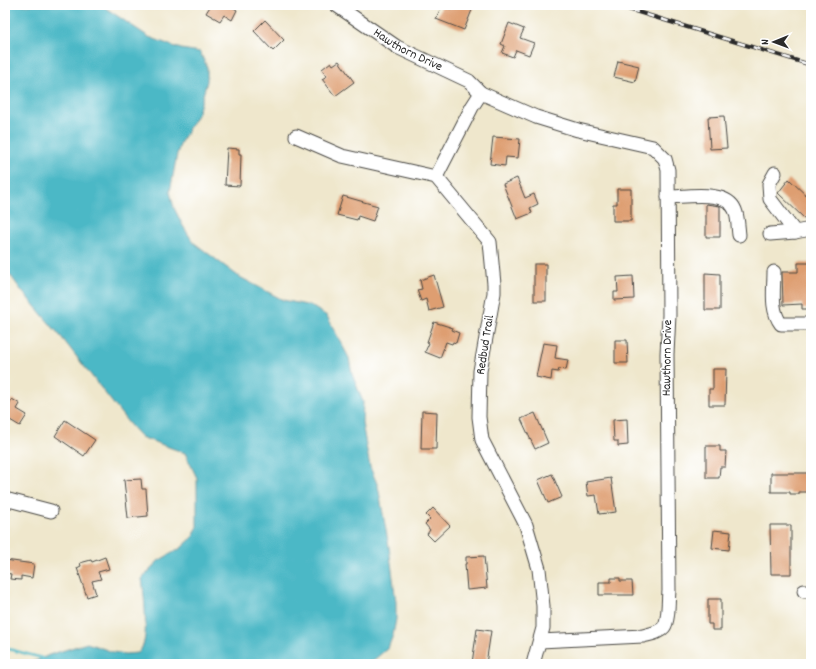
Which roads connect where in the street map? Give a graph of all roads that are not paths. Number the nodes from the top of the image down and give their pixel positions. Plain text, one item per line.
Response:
1 (336, 5) edge
2 (481, 93) junction
3 (296, 136) dead end
4 (775, 173) dead end
5 (436, 177) junction
6 (668, 197) junction
7 (811, 229) edge
8 (795, 232) junction
9 (770, 234) dead end
10 (739, 235) dead end
11 (774, 272) dead end
12 (811, 324) edge
13 (5, 499) edge
14 (51, 511) dead end
15 (540, 641) junction
16 (533, 664) edge

1 - 2 street, Hawthorn Drive
2 - 5 street
2 - 6 street, Hawthorn Drive
3 - 5 street
4 - 8 street
5 - 15 street, Redbud Trail
6 - 10 street
6 - 15 street, Hawthorn Drive
7 - 8 street
8 - 9 street
11 - 12 street
13 - 14 street
15 - 16 street, Redbud Trail

